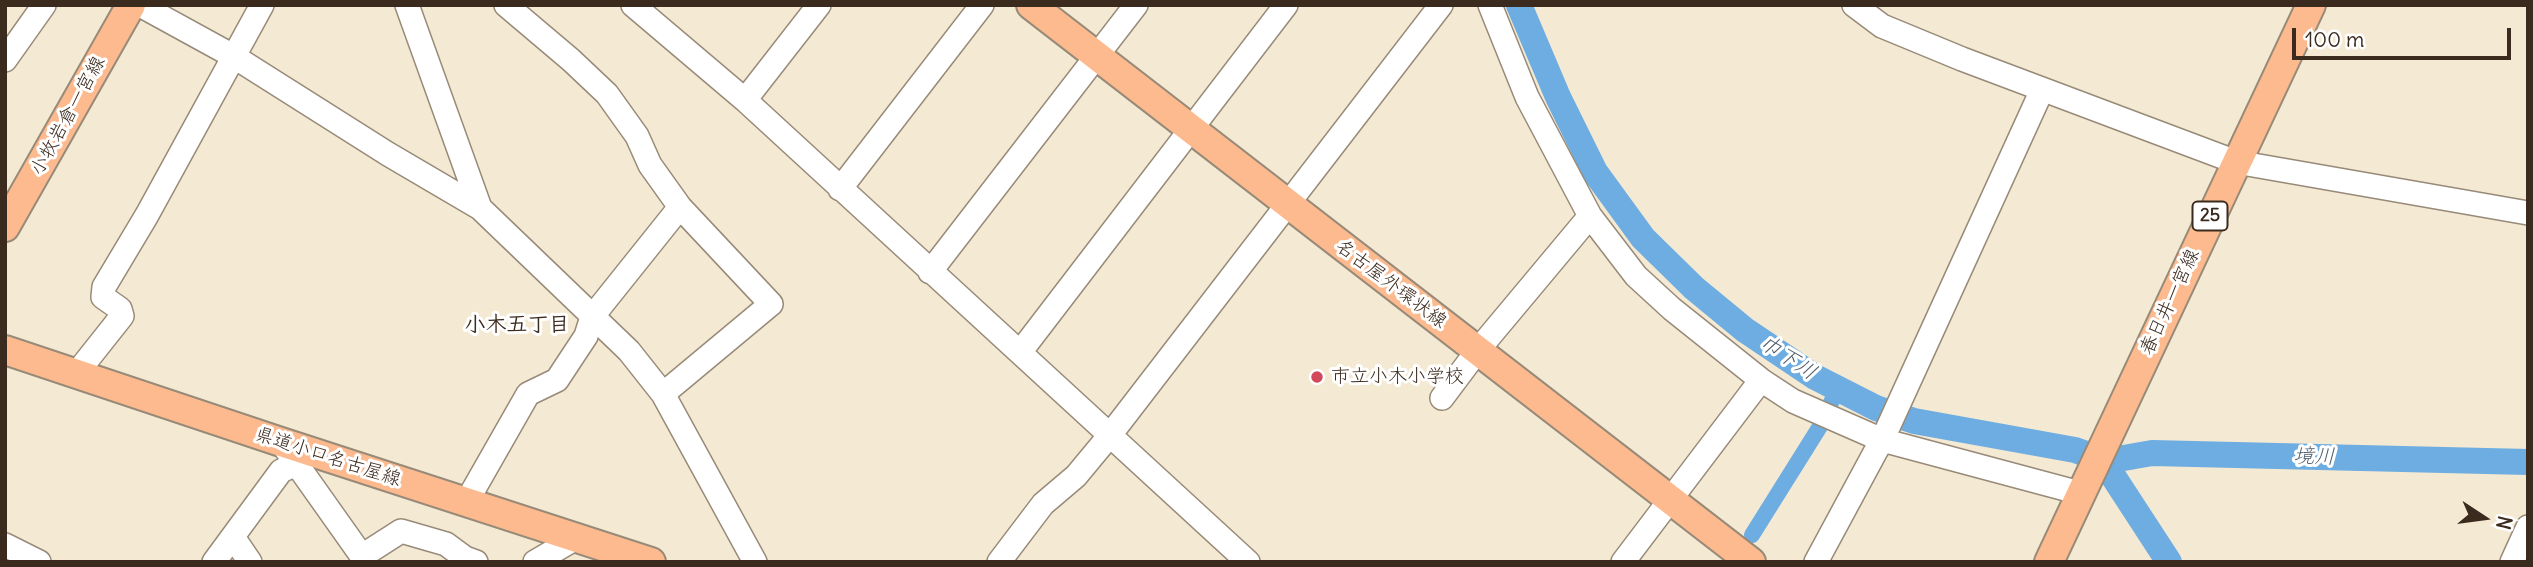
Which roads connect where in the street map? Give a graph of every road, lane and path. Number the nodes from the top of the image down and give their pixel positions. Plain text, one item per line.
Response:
1 (44, 5) edge
2 (131, 5) edge
3 (140, 5) edge
4 (262, 5) edge
5 (407, 5) edge
6 (506, 5) edge
7 (632, 5) edge
8 (819, 5) edge
9 (982, 5) edge
10 (1031, 5) edge
11 (1136, 5) edge
12 (1286, 5) edge
13 (1441, 5) edge
14 (1490, 5) edge
15 (1854, 5) edge
16 (2312, 5) edge
17 (233, 56) junction
18 (1097, 56) junction
19 (5, 60) edge
20 (2042, 90) junction
21 (745, 100) junction
22 (1191, 129) junction
23 (2236, 162) junction
24 (840, 189) junction
25 (1287, 205) junction
26 (680, 207) junction
27 (480, 208) junction
28 (2528, 213) edge
29 (1590, 216) junction
30 (5, 227) edge
31 (930, 272) junction
32 (592, 317) junction
33 (5, 350) edge
34 (1478, 350) junction
35 (1021, 352) junction
36 (76, 374) junction
37 (1761, 380) junction
38 (663, 394) junction
39 (1442, 398) dead end
40 (1110, 435) junction
41 (1883, 437) junction
42 (289, 453) junction
43 (2082, 489) junction
44 (1670, 500) junction
45 (467, 502) junction
46 (2528, 527) edge
47 (233, 537) junction
48 (576, 538) junction
49 (5, 545) edge
50 (364, 559) edge
51 (39, 562) edge
52 (214, 562) edge
53 (250, 562) edge
54 (476, 562) edge
55 (535, 562) edge
56 (651, 562) edge
57 (755, 562) edge
58 (999, 562) edge
59 (1248, 562) edge
60 (1623, 562) edge
61 (1751, 562) edge
62 (1816, 562) edge
63 (2049, 562) edge
64 (2512, 562) edge

1 - 19 street
2 - 30 main road, 小牧岩倉一宮線
3 - 17 street
4 - 17 street
5 - 27 street
6 - 26 street
7 - 21 street
8 - 21 street
9 - 24 street
10 - 18 main road, 名古屋外環状線
11 - 18 street
12 - 22 street
13 - 25 street
14 - 29 street
15 - 20 street
16 - 23 main road, 春日井一宮線 / 25
17 - 27 street
17 - 36 street
18 - 22 main road, 名古屋外環状線
18 - 31 street
20 - 23 street
20 - 41 street
21 - 24 street
22 - 25 main road, 名古屋外環状線
22 - 35 street
23 - 28 street
23 - 43 main road, 春日井一宮線 / 25
24 - 31 street
25 - 34 main road, 名古屋外環状線
25 - 40 street
26 - 32 street
26 - 38 street
27 - 32 street
29 - 34 street
29 - 37 street
31 - 35 street
32 - 38 street
32 - 45 street
33 - 36 main road, 県道小口名古屋線
34 - 39 street
34 - 44 main road, 名古屋外環状線
35 - 40 street
36 - 42 main road, 県道小口名古屋線
37 - 41 street
37 - 44 street
38 - 57 street
40 - 58 street
40 - 59 street
41 - 43 street
41 - 62 street
42 - 45 main road, 県道小口名古屋線
42 - 47 street
42 - 50 street
43 - 63 main road, 春日井一宮線 / 25
44 - 60 street
44 - 61 main road, 名古屋外環状線
45 - 48 main road, 県道小口名古屋線
46 - 64 street
47 - 52 street
47 - 53 street
48 - 55 street
48 - 56 main road, 県道小口名古屋線
49 - 51 street
50 - 54 street

